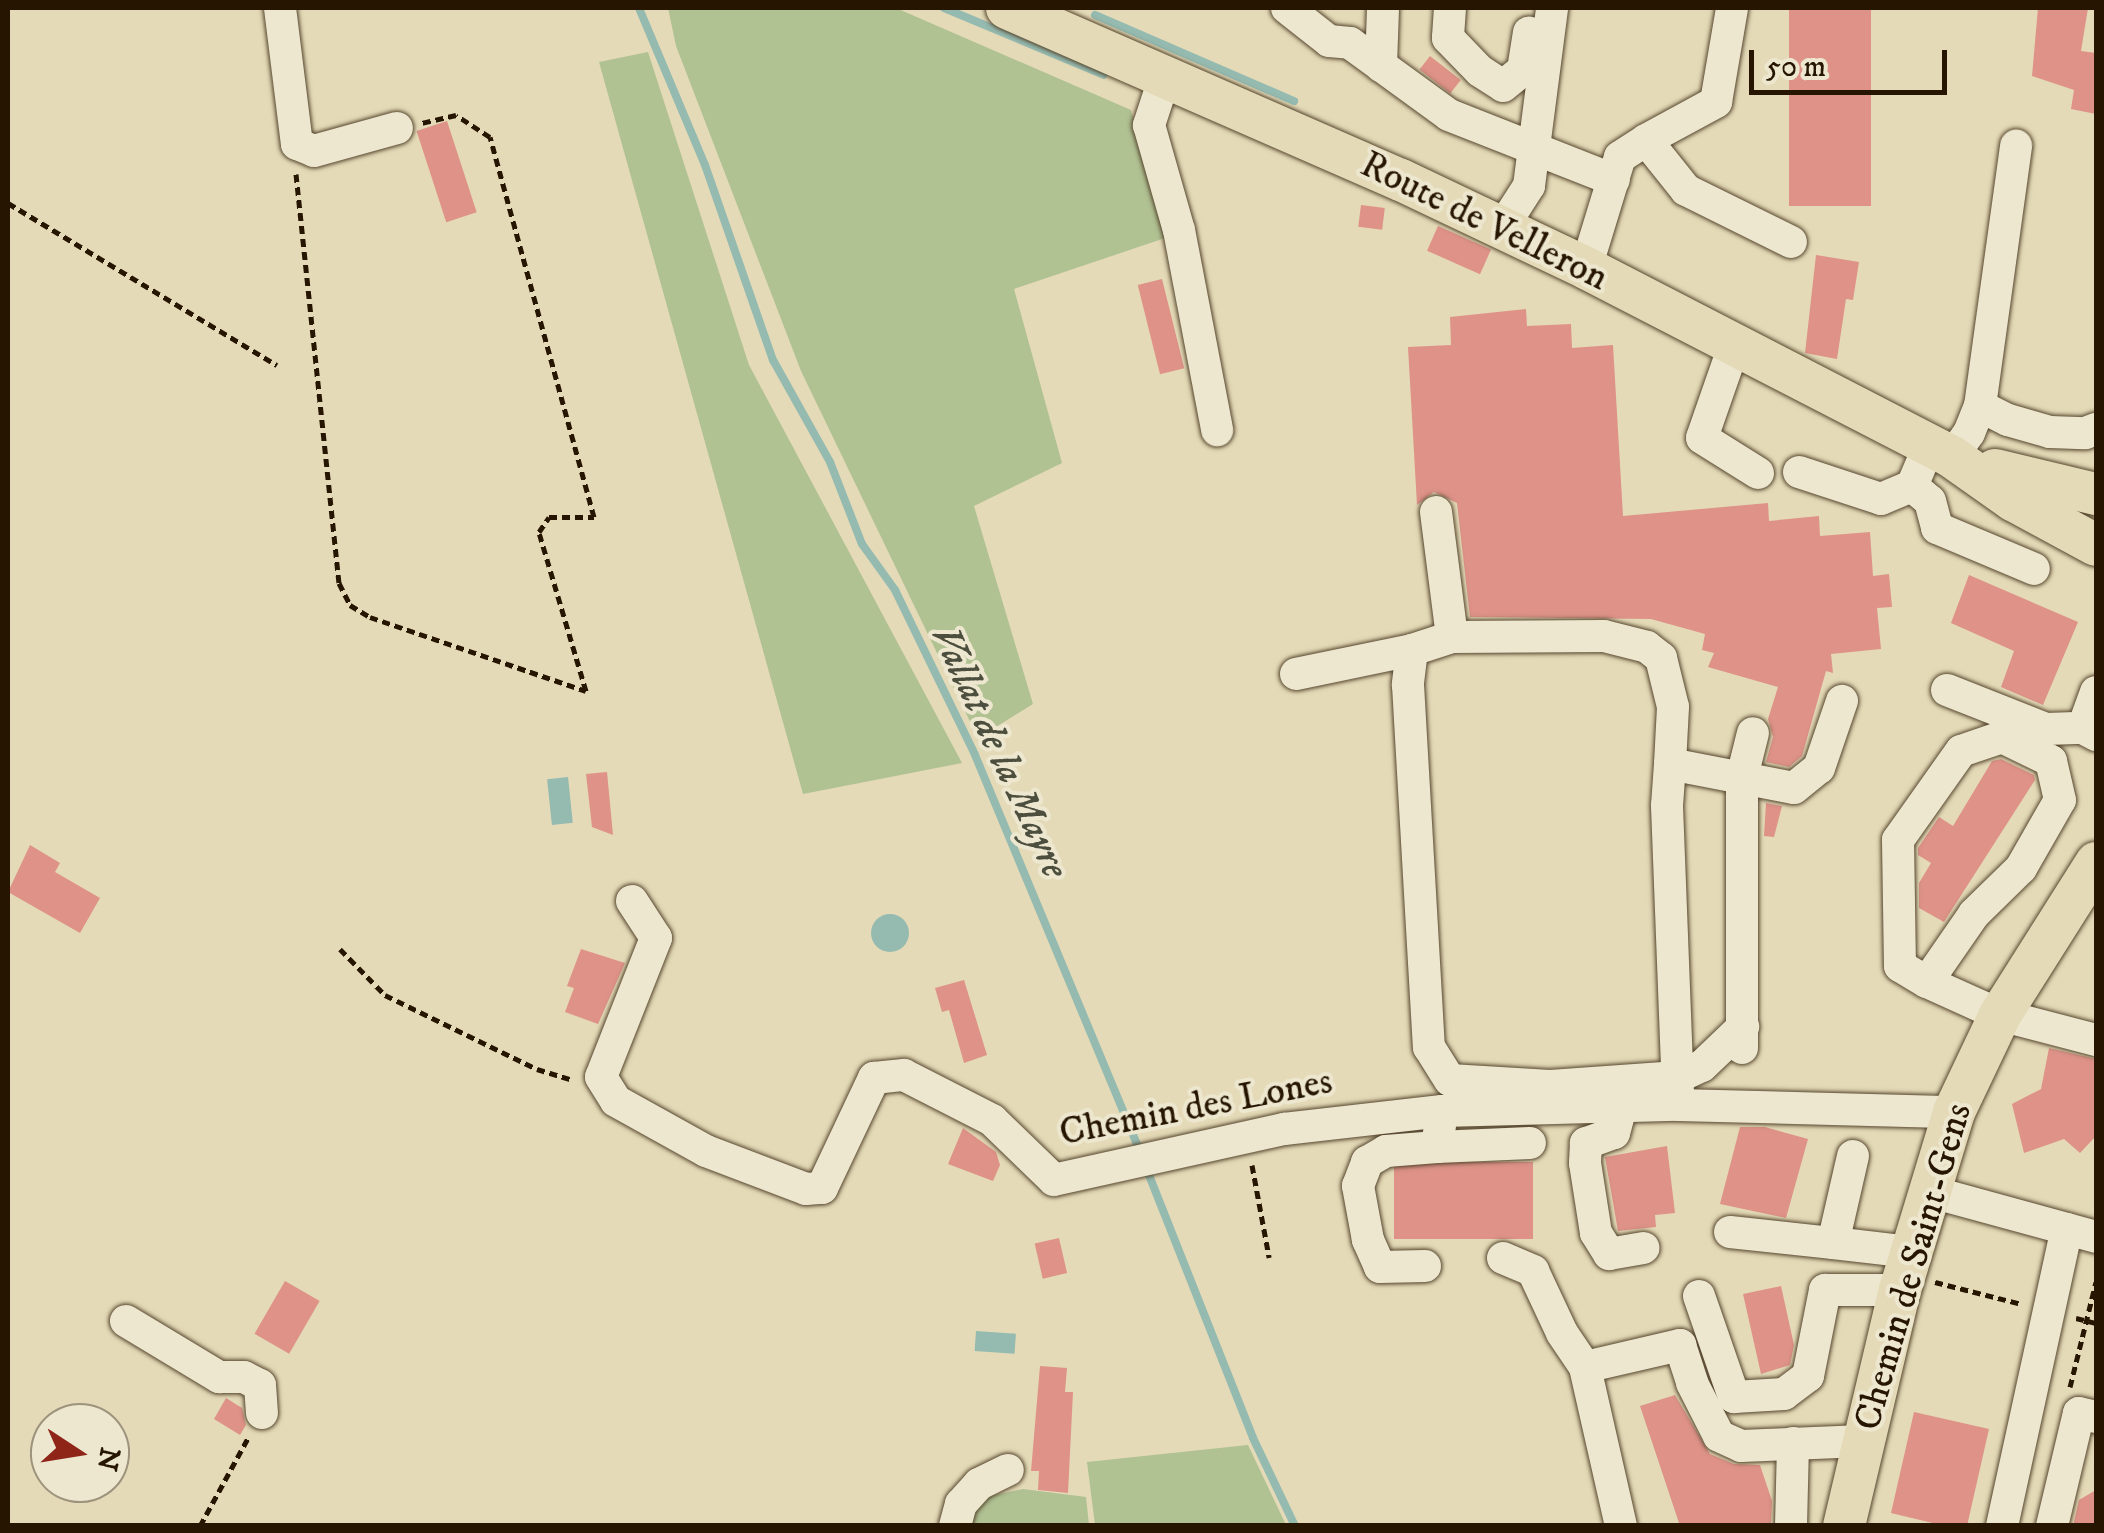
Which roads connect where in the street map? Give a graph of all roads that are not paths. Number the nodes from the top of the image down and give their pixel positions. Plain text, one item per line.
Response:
1 (280, 8) edge
2 (1007, 8) edge
3 (1287, 8) edge
4 (1383, 8) edge
5 (1450, 8) edge
6 (1532, 8) edge
7 (1552, 8) edge
8 (1732, 8) edge
9 (1381, 66) junction
10 (1165, 76) junction
11 (397, 128) road end
12 (1646, 140) junction
13 (2016, 145) dead end
14 (1534, 148) junction
15 (1614, 180) junction
16 (1502, 228) junction
17 (1790, 242) dead end
18 (1586, 268) junction
19 (1734, 346) junction
20 (1980, 406) junction
21 (2096, 429) edge
22 (1217, 430) dead end
23 (1940, 452) junction
24 (1798, 472) dead end
25 (1758, 473) dead end
26 (1912, 486) junction
27 (2096, 494) edge
28 (1436, 512) dead end
29 (2096, 544) edge
30 (2034, 570) dead end
31 (1452, 636) junction
32 (1412, 650) junction
33 (1296, 674) dead end
34 (1946, 690) dead end
35 (2096, 692) edge
36 (1842, 701) dead end
37 (2090, 731) edge
38 (1753, 733) dead end
39 (1670, 764) junction
40 (1742, 777) junction
41 (2096, 863) edge
42 (632, 902) dead end
43 (1928, 982) junction
44 (2000, 1015) junction
45 (2096, 1040) edge
46 (1678, 1091) junction
47 (1621, 1107) junction
48 (1442, 1111) junction
49 (1954, 1112) junction
50 (1530, 1143) dead end
51 (1437, 1146) junction
52 (1853, 1156) dead end
53 (1928, 1191) junction
54 (1730, 1232) dead end
55 (2082, 1233) edge
56 (1833, 1243) junction
57 (1643, 1248) dead end
58 (1503, 1258) dead end
59 (1425, 1266) dead end
60 (1916, 1270) junction
61 (1699, 1296) dead end
62 (126, 1321) dead end
63 (1585, 1367) junction
64 (2090, 1404) edge
65 (262, 1412) road end
66 (1863, 1441) junction
67 (1793, 1443) junction
68 (1008, 1470) dead end
69 (955, 1526) edge
70 (1621, 1526) edge
71 (1790, 1526) edge
72 (1844, 1526) edge
73 (2002, 1526) edge
74 (2052, 1526) edge

1 - 11 lane
2 - 10 main road, Route de Velleron
3 - 9 lane
4 - 9 lane
5 - 6 lane
7 - 14 lane
8 - 12 lane
9 - 14 lane
10 - 16 main road, Route de Velleron
10 - 22 lane
12 - 15 lane
12 - 17 lane
13 - 20 lane
14 - 15 lane
14 - 16 lane
15 - 18 lane
16 - 18 main road, Route de Velleron
18 - 19 main road, Route de Velleron
19 - 23 main road, Route de Velleron
19 - 25 lane
20 - 21 lane
20 - 23 lane
23 - 26 lane
23 - 27 main road, Route de Velleron
23 - 29 main road, Route de Velleron
24 - 26 lane
26 - 30 lane
28 - 31 lane
31 - 32 lane
31 - 39 lane
32 - 33 lane
32 - 46 lane
34 - 37 lane
35 - 37 lane
36 - 40 lane
38 - 40 lane
39 - 40 lane
39 - 46 lane
40 - 46 lane
41 - 44 main road, Chemin de Saint-Gens
42 - 48 lane, Chemin des Lones
43 - 43 lane
43 - 44 lane
44 - 45 lane
44 - 49 main road, Chemin de Saint-Gens
46 - 47 lane, Chemin des Lones
46 - 49 lane, Chemin des Lones
47 - 48 lane, Chemin des Lones
47 - 57 lane
48 - 51 lane
49 - 53 main road, Chemin de Saint-Gens
50 - 51 lane
51 - 59 lane
52 - 56 lane
53 - 55 lane
53 - 60 main road, Chemin de Saint-Gens
54 - 56 lane
55 - 73 lane
56 - 60 lane
58 - 63 lane
60 - 61 lane
60 - 66 main road, Chemin de Saint-Gens
62 - 65 lane
63 - 67 lane
63 - 70 lane
64 - 74 lane
66 - 67 lane
66 - 72 main road, Chemin de Saint-Gens
67 - 71 lane
68 - 69 lane

